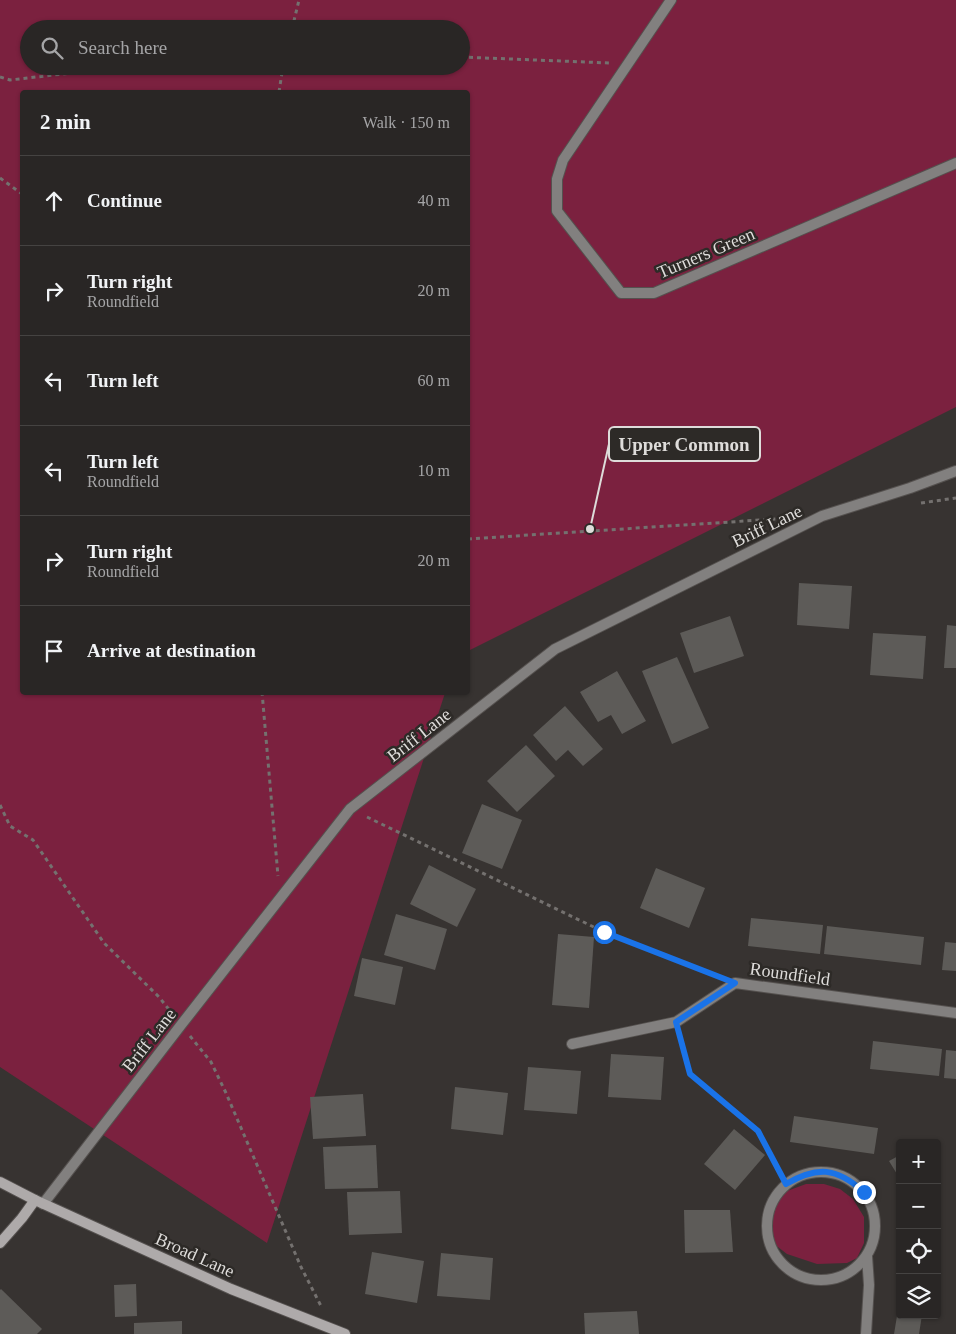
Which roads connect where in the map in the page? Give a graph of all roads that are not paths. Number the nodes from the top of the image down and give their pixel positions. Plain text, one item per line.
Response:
1 (671, 0) edge
2 (956, 163) edge
3 (956, 471) edge
4 (956, 1013) edge
5 (572, 1044) dead end
6 (0, 1182) edge
7 (39, 1202) junction
8 (0, 1243) edge
9 (867, 1256) junction
10 (345, 1334) edge
11 (866, 1334) edge

1 - 2 street, Turners Green
3 - 7 street, Briff Lane
4 - 5 street, Roundfield
6 - 7 street, Broad Lane
7 - 8 street
7 - 10 street, Broad Lane
9 - 9 street
9 - 11 street

